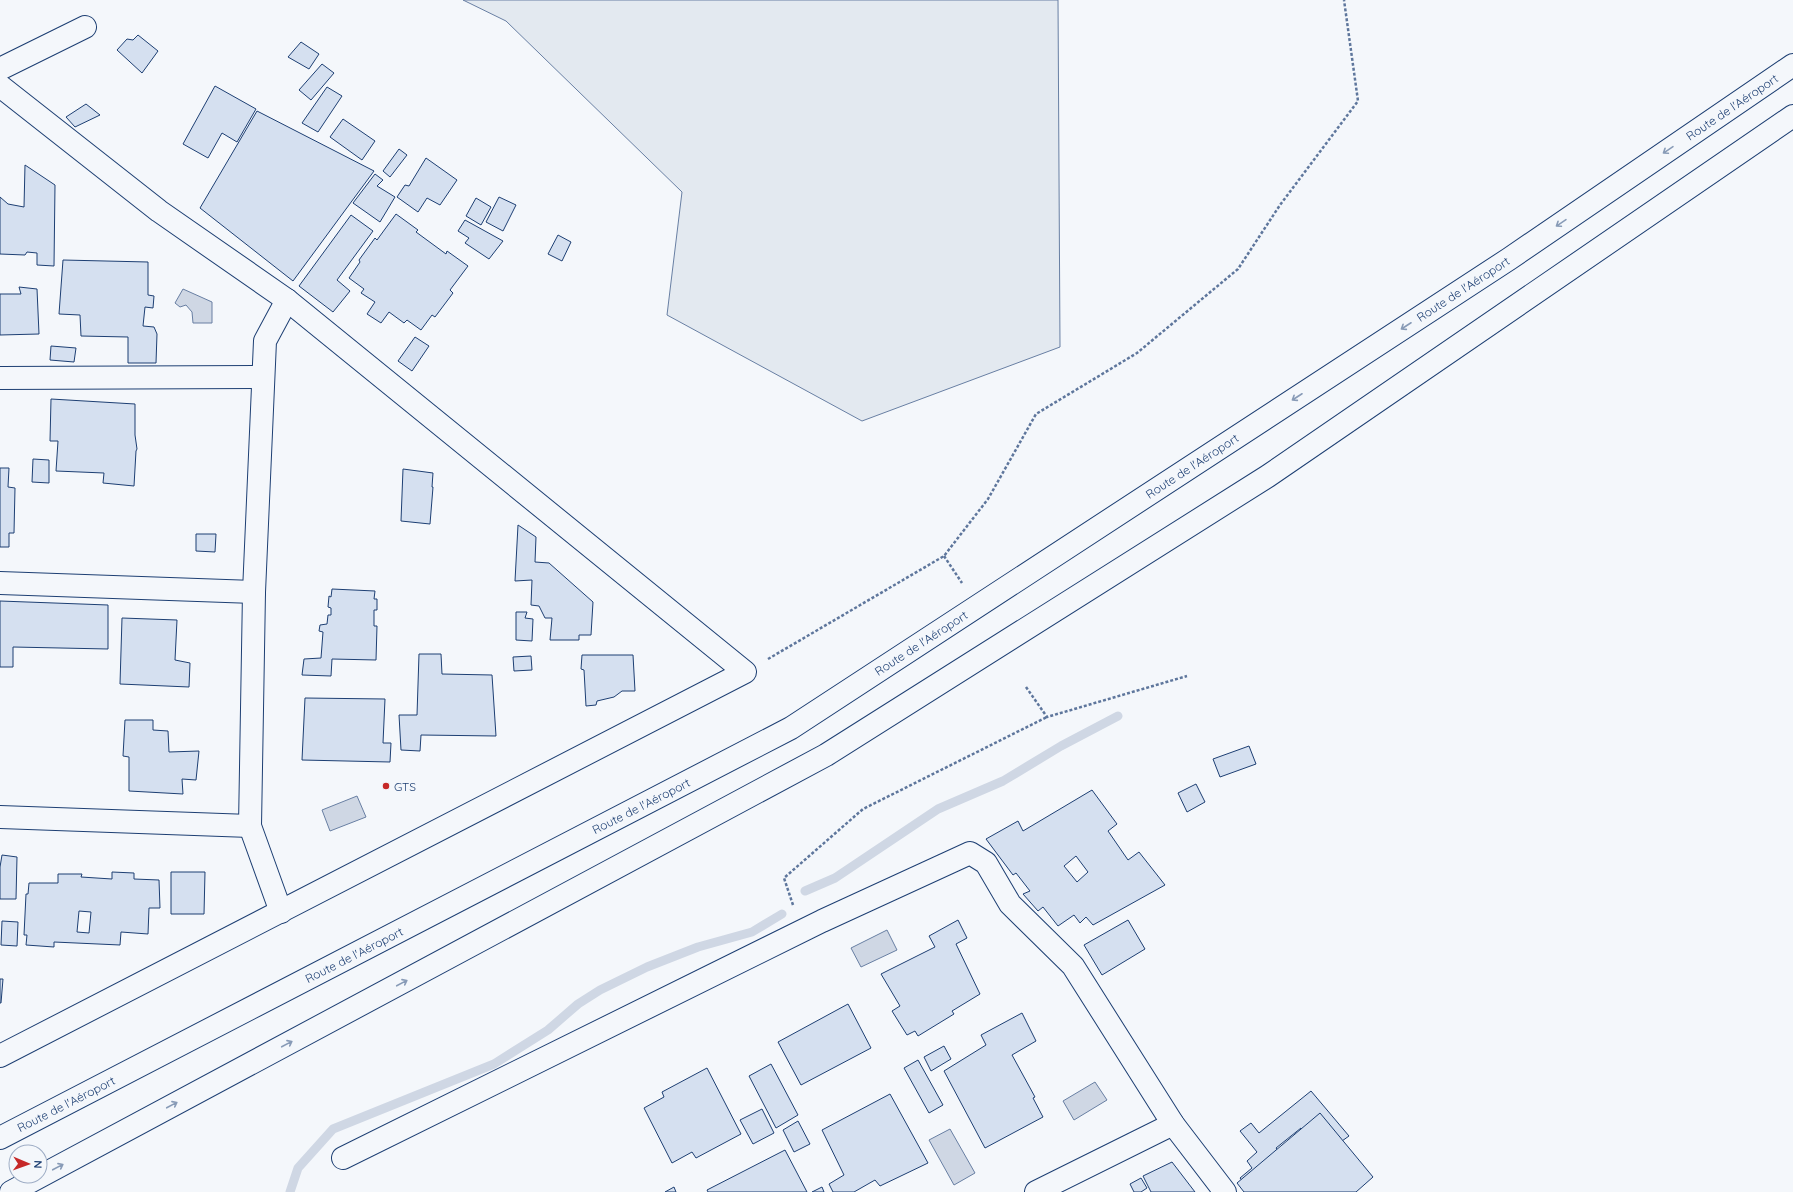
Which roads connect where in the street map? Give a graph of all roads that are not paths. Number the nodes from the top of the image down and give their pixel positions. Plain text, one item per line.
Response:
1 (84, 27) dead end
2 (1793, 65) edge
3 (0, 69) edge
4 (0, 86) edge
5 (1793, 116) edge
6 (287, 300) junction
7 (264, 377) junction
8 (0, 378) edge
9 (0, 583) edge
10 (254, 592) junction
11 (0, 817) edge
12 (250, 826) junction
13 (281, 912) junction
14 (0, 1056) edge
15 (1173, 1124) junction
16 (0, 1138) edge
17 (343, 1158) dead end
18 (11, 1192) edge
19 (1036, 1192) edge
20 (1225, 1192) edge

1 - 3 main road
2 -> 16 main road, Route de l'Aéroport
4 - 6 main road
18 -> 5 main road
6 - 7 main road
6 - 13 main road
7 - 8 main road
7 - 10 main road
9 - 10 main road
10 - 12 main road
11 - 12 main road
12 - 13 main road
13 - 14 main road
15 - 17 main road
15 - 19 main road
15 - 20 main road

